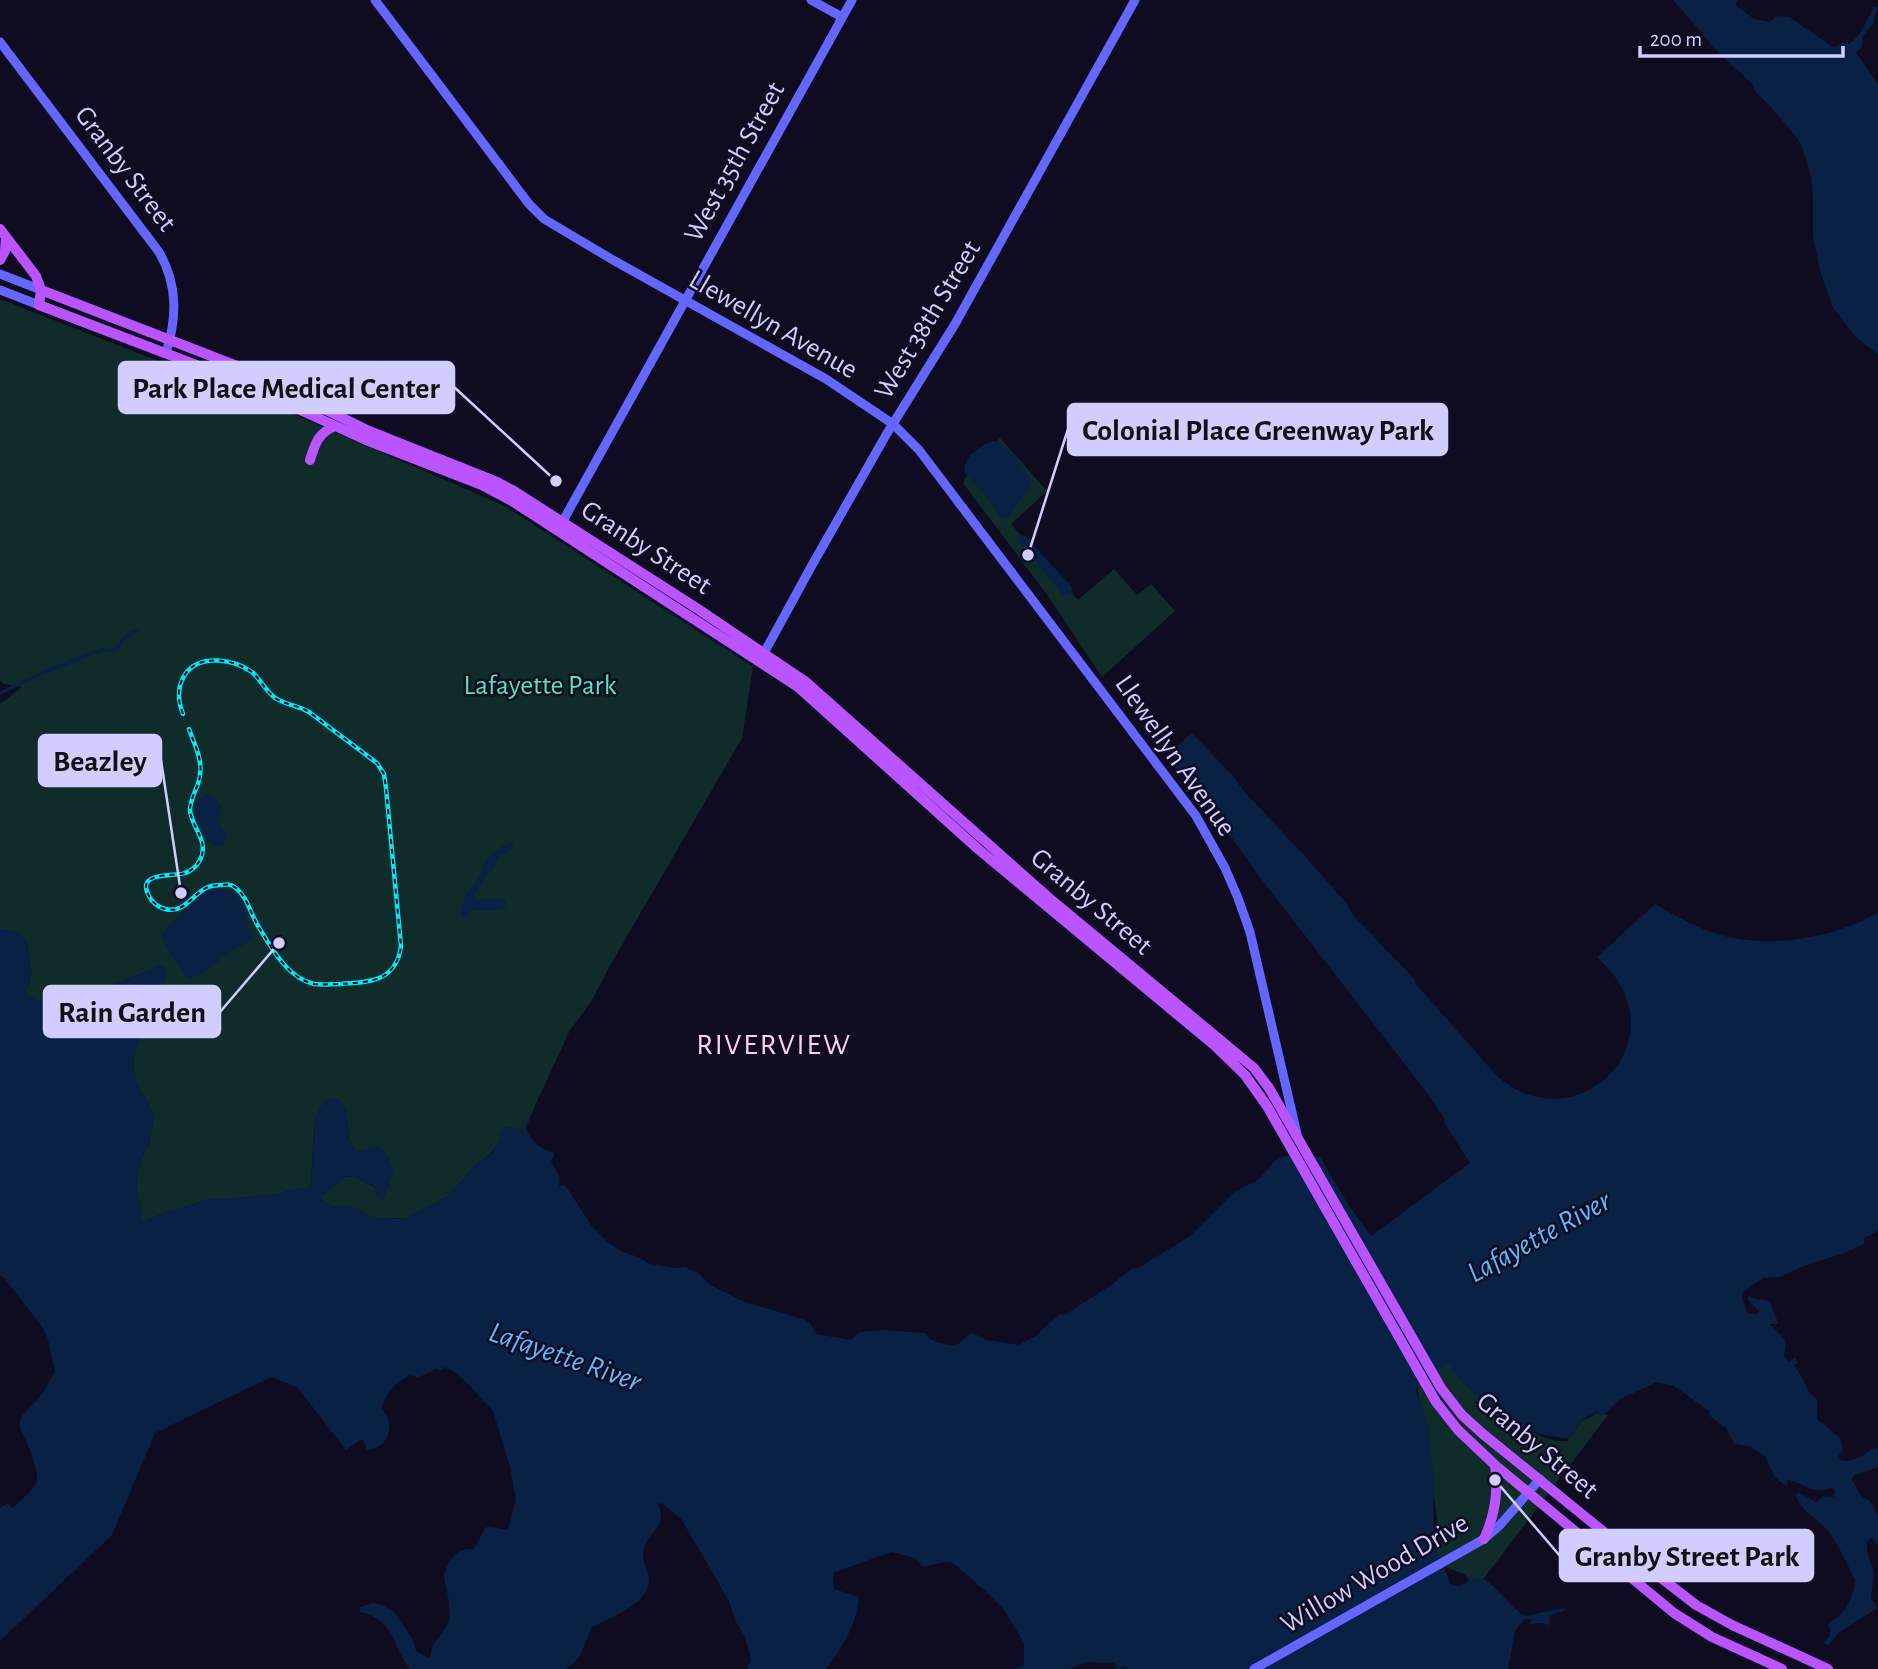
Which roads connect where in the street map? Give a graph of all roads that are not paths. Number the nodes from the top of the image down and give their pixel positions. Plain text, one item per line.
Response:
1 (375, 0) edge
2 (811, 0) edge
3 (852, 0) edge
4 (1135, 0) edge
5 (842, 18) junction
6 (0, 42) edge
7 (3, 232) edge
8 (0, 260) edge
9 (0, 274) edge
10 (0, 290) edge
11 (41, 290) junction
12 (685, 300) junction
13 (39, 305) junction
14 (170, 339) junction
15 (166, 353) junction
16 (893, 424) junction
17 (335, 426) junction
18 (310, 460) dead end
19 (560, 526) junction
20 (763, 658) junction
21 (1294, 1142) junction
22 (1495, 1465) junction
23 (1540, 1479) junction
24 (1528, 1493) junction
25 (1484, 1539) junction
26 (1254, 1669) edge
27 (1782, 1669) edge
28 (1828, 1669) edge

1 - 12 street, Llewellyn Avenue
2 - 5 street
3 - 5 street, West 35th Street
4 - 16 street, West 38th Street
5 - 12 street, West 35th Street
6 - 14 street, Granby Street
7 - 8 main road
7 - 11 main road
9 - 11 street
10 - 13 street
11 - 13 main road
11 - 14 main road
12 - 16 street, Llewellyn Avenue
12 - 19 street, West 35th Street
13 - 15 main road
14 - 15 street, Granby Street
14 - 19 main road, Granby Street
15 - 17 main road, Granby Street
16 - 20 street, West 38th Street
16 - 21 street, Llewellyn Avenue
17 - 18 main road
17 - 19 main road, Granby Street
19 - 20 main road, Granby Street
20 - 21 main road, Granby Street
21 - 22 main road, Granby Street
21 - 23 main road, Granby Street
22 - 24 main road, Granby Street
22 - 25 main road
23 - 24 street, Willow Wood Drive
23 - 28 main road, Granby Street
24 - 25 street, Willow Wood Drive
24 - 27 main road, Granby Street
25 - 26 street, Willow Wood Drive

